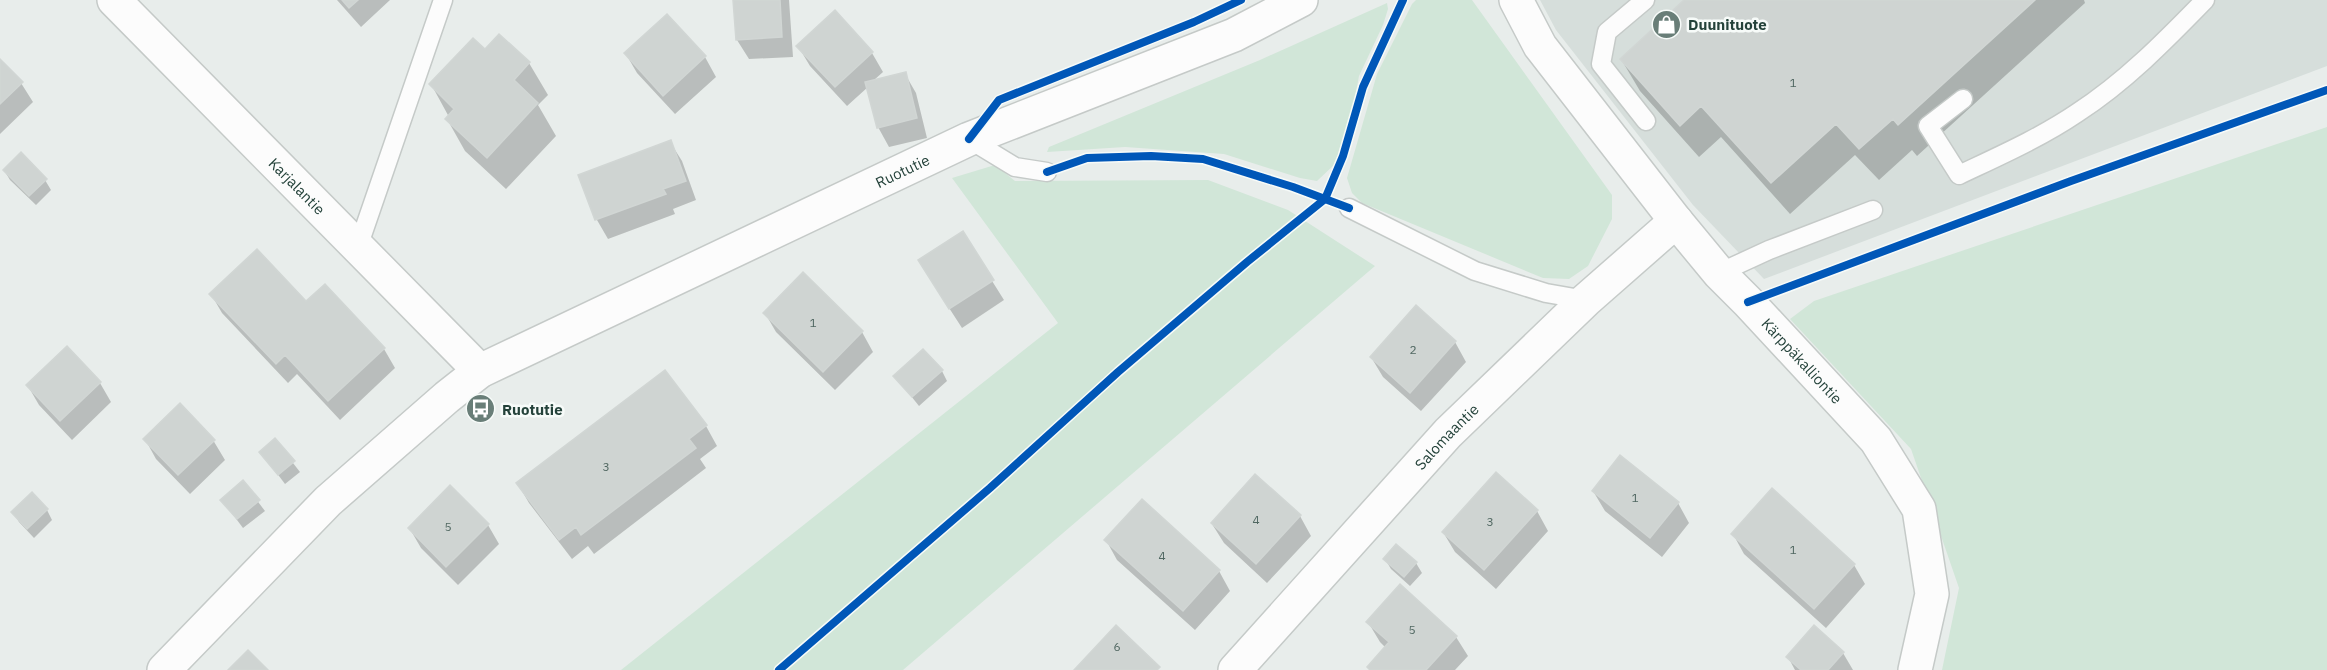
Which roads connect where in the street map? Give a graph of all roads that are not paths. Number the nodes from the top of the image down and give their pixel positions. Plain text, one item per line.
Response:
1 (114, 0) edge
2 (443, 0) edge
3 (1301, 0) edge
4 (1516, 0) edge
5 (1645, 0) edge
6 (2205, 0) edge
7 (1963, 99) dead end
8 (1646, 121) dead end
9 (969, 139) junction
10 (1047, 172) dead end
11 (1349, 208) dead end
12 (1873, 210) dead end
13 (1676, 221) junction
14 (358, 247) junction
15 (1719, 273) junction
16 (1586, 300) junction
17 (480, 371) junction
18 (164, 670) edge
19 (1235, 670) edge
20 (1915, 670) edge

1 - 14 street, Karjalantie
2 - 14 lane
3 - 9 street, Ruotutie
4 - 13 street, Kärppäkalliontie
5 - 8 lane
6 - 7 lane
9 - 10 lane
9 - 17 street, Ruotutie
11 - 16 lane
12 - 15 lane
13 - 15 street, Kärppäkalliontie
13 - 16 street, Salomaantie
14 - 17 street, Karjalantie
15 - 20 street, Kärppäkalliontie
16 - 19 street, Salomaantie
17 - 18 street, Ruotutie

